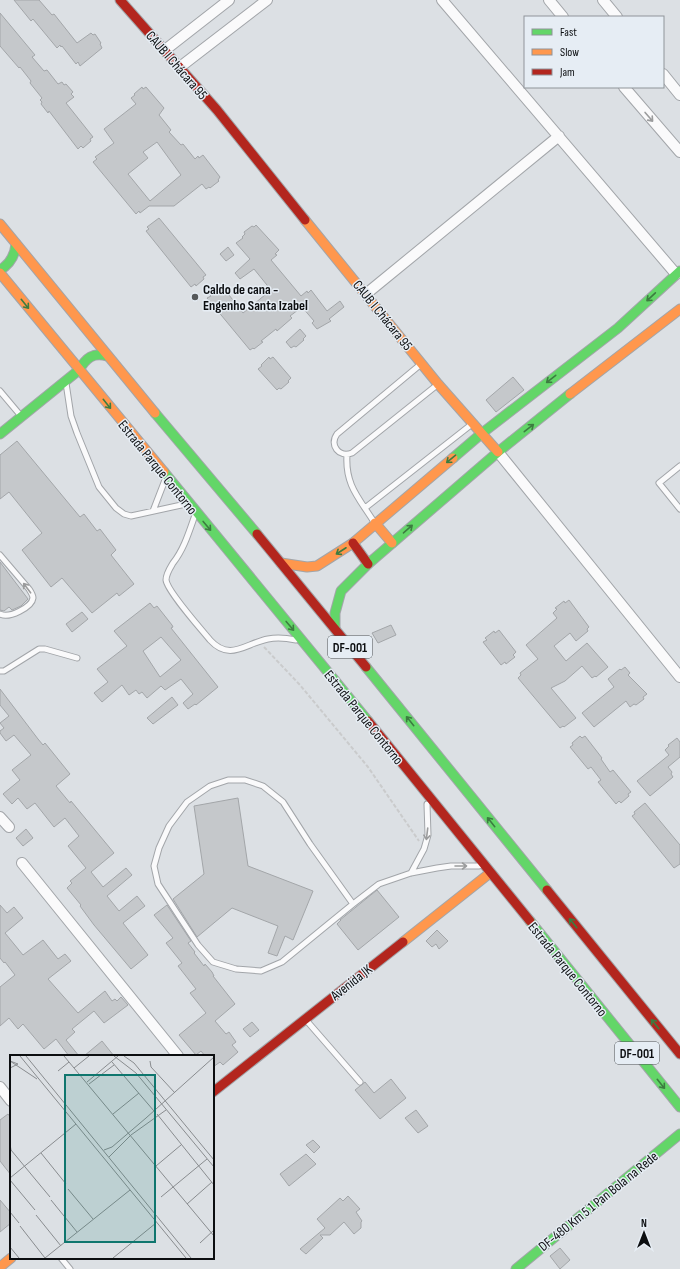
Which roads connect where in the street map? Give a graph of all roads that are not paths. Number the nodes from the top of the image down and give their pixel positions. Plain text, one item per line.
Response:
1 (120, 0) edge
2 (229, 0) edge
3 (267, 0) edge
4 (442, 0) edge
5 (549, 0) edge
6 (603, 0) edge
7 (562, 16) edge
8 (616, 16) edge
9 (165, 50) junction
10 (180, 67) junction
11 (664, 75) edge
12 (625, 88) edge
13 (680, 95) edge
14 (560, 136) junction
15 (680, 152) edge
16 (0, 224) edge
17 (16, 244) junction
18 (0, 270) edge
19 (678, 272) edge
20 (0, 273) edge
21 (366, 294) junction
22 (680, 309) edge
23 (626, 336) junction
24 (107, 356) junction
25 (422, 364) junction
26 (79, 370) junction
27 (66, 381) junction
28 (438, 384) junction
29 (0, 391) edge
30 (21, 417) junction
31 (473, 424) junction
32 (0, 434) edge
33 (481, 434) junction
34 (498, 452) junction
35 (347, 455) junction
36 (680, 466) edge
37 (166, 476) junction
38 (189, 504) junction
39 (365, 508) junction
40 (680, 509) edge
41 (153, 511) junction
42 (196, 512) junction
43 (375, 523) junction
44 (353, 543) junction
45 (392, 543) junction
46 (0, 555) edge
47 (281, 564) junction
48 (368, 564) junction
49 (0, 614) edge
50 (335, 628) junction
51 (303, 641) junction
52 (77, 658) dead end
53 (0, 671) edge
54 (680, 677) edge
55 (427, 796) junction
56 (0, 817) edge
57 (9, 827) dead end
58 (22, 863) dead end
59 (487, 869) junction
60 (411, 873) junction
61 (353, 904) junction
62 (305, 1019) junction
63 (680, 1054) edge
64 (177, 1055) edge
65 (360, 1082) dead end
66 (0, 1087) edge
67 (214, 1091) edge
68 (10, 1100) edge
69 (680, 1107) edge
70 (680, 1134) edge
71 (10, 1259) edge
72 (62, 1259) edge
73 (0, 1266) edge
74 (70, 1269) edge
75 (516, 1269) edge

1 - 9 main road, CAUB I Chácara 95
2 - 9 street
3 - 10 street
4 - 14 street
5 - 7 street
6 - 8 street
9 - 10 main road, CAUB I Chácara 95
10 - 21 main road, CAUB I Chácara 95
11 - 13 street
12 -> 15 street
14 - 19 street
14 - 21 street
16 - 17 main road, DF-001
17 - 18 main road
17 - 24 main road, DF-001
19 -> 23 main road
20 -> 26 main road, Estrada Parque Contorno / DF-001
21 - 25 main road, CAUB I Chácara 95
22 - 23 main road
23 -> 33 main road
34 -> 23 main road
24 - 26 main road
24 - 47 main road, DF-001
25 - 28 main road, CAUB I Chácara 95
25 - 35 lane
26 - 27 main road
26 -> 37 main road, Estrada Parque Contorno / DF-001
27 - 30 main road
27 - 41 lane
28 - 31 main road, CAUB I Chácara 95
28 - 35 lane
29 - 30 lane
30 - 32 main road
31 - 33 main road, CAUB I Chácara 95
31 - 39 lane
33 - 34 main road, CAUB I Chácara 95
33 -> 43 main road
45 -> 34 main road
34 - 54 street
35 - 39 lane
36 - 40 lane
37 - 38 main road, Estrada Parque Contorno / DF-001
37 - 41 lane
38 - 41 lane
38 - 42 main road, Estrada Parque Contorno / DF-001
39 - 43 lane
42 -> 51 main road, Estrada Parque Contorno / DF-001
42 - 51 lane
43 - 44 main road
43 - 45 main road
44 -> 47 main road
44 - 48 main road
45 - 48 main road
49 -> 46 lane
47 - 50 main road, DF-001
48 - 50 main road
63 -> 50 main road, DF-001
51 - 55 main road, Estrada Parque Contorno / DF-001
52 - 53 lane
55 - 59 main road, Estrada Parque Contorno / DF-001
55 -> 60 lane
56 - 57 street
58 - 64 street
60 -> 59 lane
59 - 62 main road, Avenida JK
59 -> 69 main road, Estrada Parque Contorno / DF-001
60 - 61 lane
61 - 61 lane
62 - 65 lane
62 - 67 main road, Avenida JK
66 - 68 street
70 - 75 main road, DF-480 Km 5 1 Pan Bola na Rede
71 - 73 main road
72 - 74 lane

